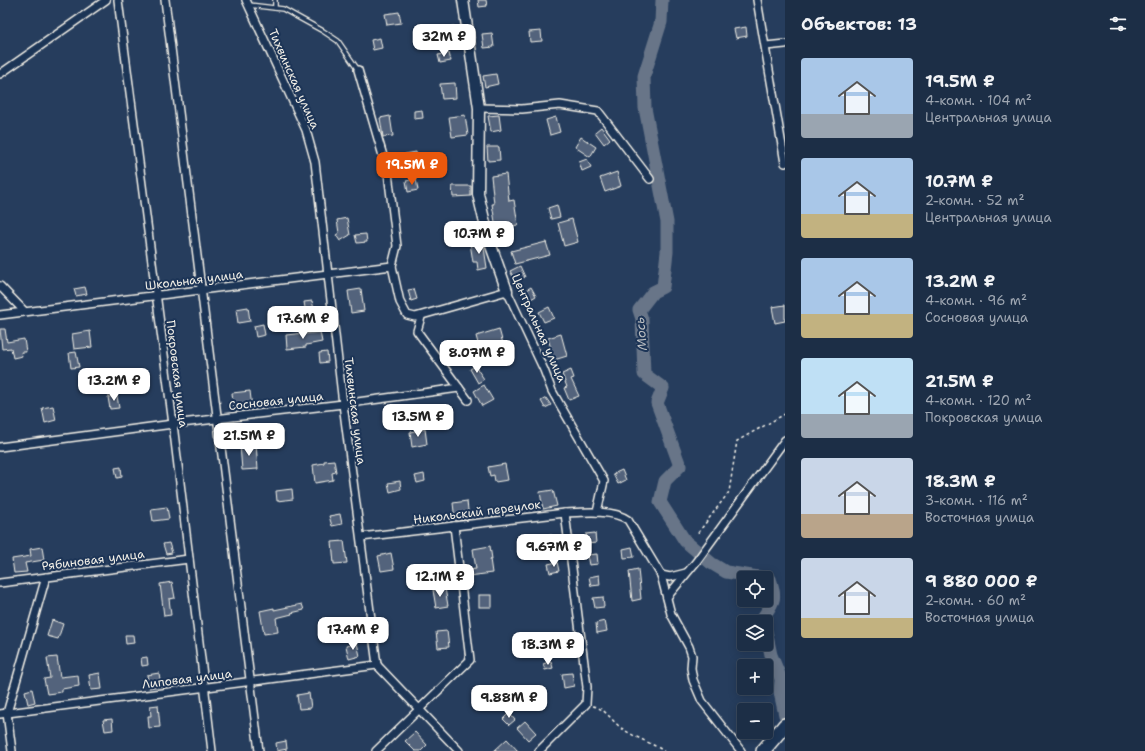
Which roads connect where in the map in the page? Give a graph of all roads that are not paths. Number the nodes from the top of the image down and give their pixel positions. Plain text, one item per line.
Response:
1 (106, 0) edge
2 (118, 0) edge
3 (165, 0) edge
4 (275, 0) edge
5 (463, 0) edge
6 (757, 0) edge
7 (247, 2) edge
8 (275, 8) junction
9 (785, 44) edge
10 (766, 46) junction
11 (358, 70) joint
12 (0, 74) edge
13 (478, 108) junction
14 (785, 163) edge
15 (650, 179) dead end
16 (392, 266) junction
17 (327, 274) junction
18 (0, 286) edge
19 (201, 290) junction
20 (507, 291) junction
21 (156, 296) junction
22 (25, 312) junction
23 (0, 315) edge
24 (421, 317) junction
25 (460, 388) junction
26 (468, 400) dead end
27 (343, 404) junction
28 (217, 418) junction
29 (173, 424) junction
30 (785, 440) edge
31 (0, 447) edge
32 (565, 512) junction
33 (597, 512) junction
34 (454, 526) junction
35 (361, 538) junction
36 (189, 559) junction
37 (688, 572) junction
38 (661, 575) junction
39 (46, 577) junction
40 (0, 583) edge
41 (667, 597) junction
42 (377, 665) junction
43 (249, 682) junction
44 (205, 687) junction
45 (419, 709) junction
46 (3, 713) edge
47 (785, 726) edge
48 (12, 751) edge
49 (212, 751) edge
50 (259, 751) edge
51 (376, 751) edge
52 (459, 751) edge
53 (539, 751) edge
54 (741, 751) edge
55 (763, 751) edge

1 - 12 street
2 - 21 street, Покровская улица
3 - 19 street
4 - 8 lane
5 - 13 street, Центральная улица
6 - 10 street
7 - 8 lane
7 - 17 street, Тихвинская улица
8 - 11 lane
9 - 10 street
10 - 14 street
11 - 16 street
13 - 15 street
13 - 20 street, Центральная улица
16 - 17 street, Школьная улица
16 - 24 street
17 - 19 street, Школьная улица
17 - 27 street, Тихвинская улица
18 - 22 street
19 - 21 street, Школьная улица
19 - 28 street
20 - 24 street
20 - 33 street, Центральная улица
21 - 22 street, Школьная улица
21 - 29 street, Покровская улица
22 - 23 street, Школьная улица
24 - 25 street
25 - 26 street
25 - 27 street, Сосновая улица
27 - 28 street, Сосновая улица
27 - 35 street, Тихвинская улица
28 - 29 street, Сосновая улица
28 - 43 street
29 - 31 street, Сосновая улица
29 - 36 street, Покровская улица
30 - 37 street
32 - 33 street, Никольский переулок
32 - 34 street, Никольский переулок
32 - 53 street
33 - 38 street, Никольский переулок
34 - 35 street, Никольский переулок
34 - 45 street
35 - 42 street, Тихвинская улица
36 - 39 street, Рябиновая улица
36 - 44 street, Покровская улица
37 - 38 street
37 - 41 street
38 - 41 street, Никольский переулок
39 - 40 street, Рябиновая улица
39 - 46 street
41 - 54 street, Никольский переулок
42 - 43 street, Липовая улица
42 - 45 street
43 - 44 street, Липовая улица
43 - 50 street
44 - 46 street, Липовая улица
44 - 49 street, Покровская улица
45 - 51 street
45 - 52 street
46 - 48 street
47 - 55 highway

